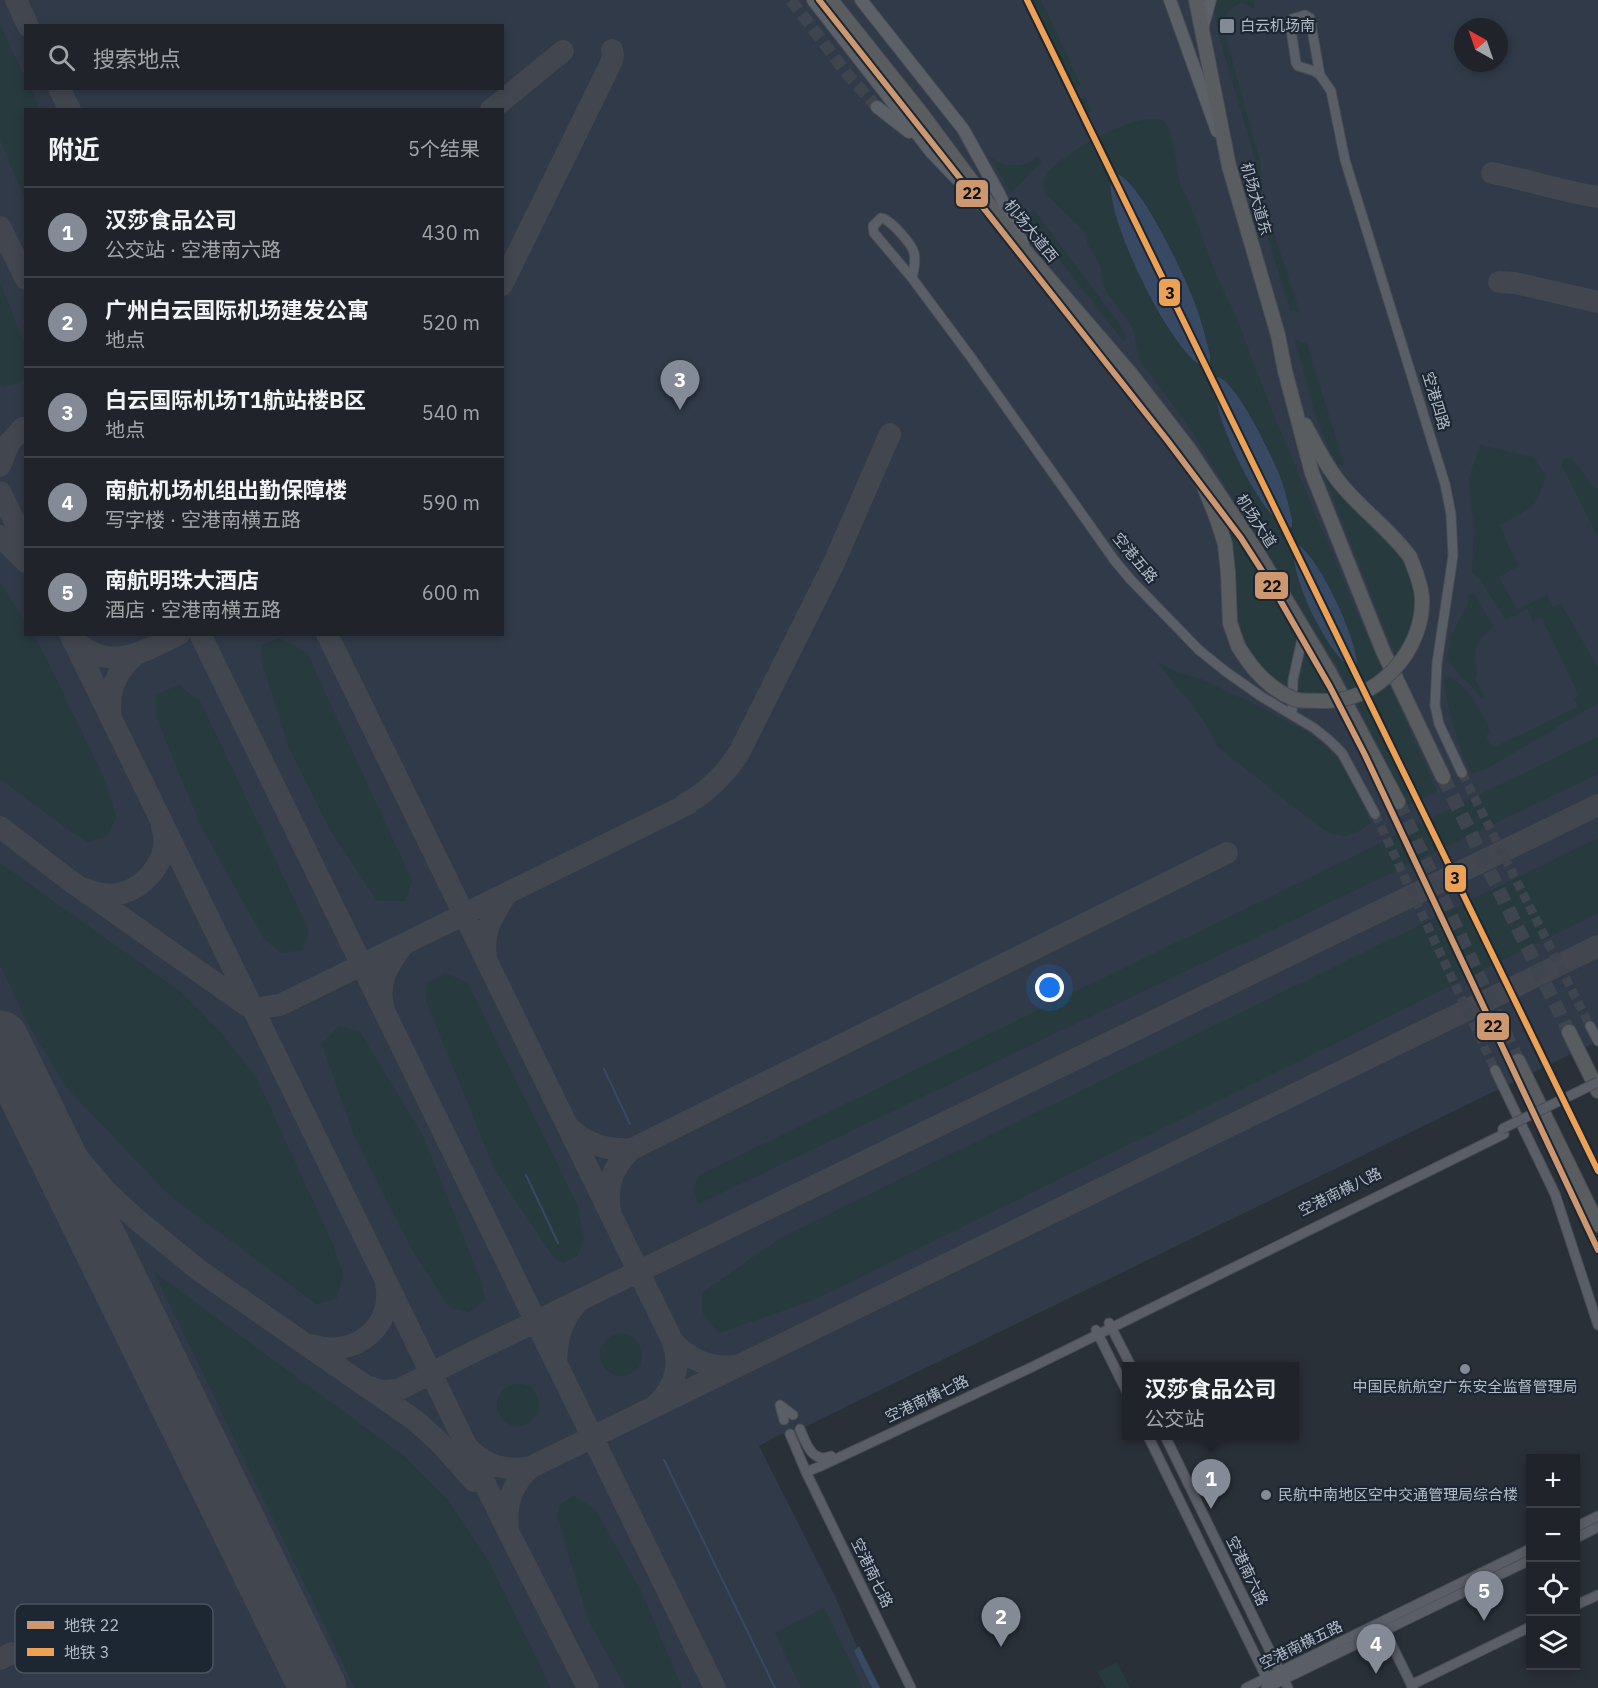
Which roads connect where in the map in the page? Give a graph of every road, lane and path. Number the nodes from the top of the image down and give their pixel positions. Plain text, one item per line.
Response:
1 (813, 0) edge
2 (831, 0) edge
3 (861, 0) edge
4 (1170, 0) edge
5 (1196, 0) edge
6 (1210, 0) edge
7 (1202, 30) junction
8 (1320, 75) junction
9 (877, 107) tunnel mouth
10 (932, 153) junction
11 (1229, 166) junction
12 (1014, 238) junction
13 (1029, 256) junction
14 (912, 278) junction
15 (1294, 405) junction
16 (1189, 449) junction
17 (1304, 630) junction
18 (1293, 680) junction
19 (1262, 698) junction
20 (1292, 715) junction
21 (1462, 773) tunnel mouth
22 (1443, 777) tunnel mouth
23 (1398, 802) tunnel mouth
24 (1375, 814) tunnel mouth
25 (1590, 1026) tunnel mouth
26 (1569, 1032) tunnel mouth
27 (1598, 1041) edge
28 (1518, 1061) tunnel mouth
29 (1495, 1070) tunnel mouth
30 (1598, 1082) edge
31 (1598, 1090) edge
32 (1503, 1131) junction
33 (1598, 1225) edge
34 (1110, 1325) junction
35 (1598, 1325) edge
36 (1097, 1332) junction
37 (1129, 1362) edge
38 (1122, 1382) edge
39 (793, 1415) dead end
40 (784, 1420) dead end
41 (800, 1428) dead end
42 (790, 1434) dead end
43 (1150, 1440) edge
44 (1167, 1440) edge
45 (806, 1472) junction
46 (1598, 1516) edge
47 (1580, 1525) edge
48 (1598, 1527) edge
49 (1580, 1536) edge
50 (1526, 1551) edge
51 (1526, 1562) edge
52 (1598, 1595) edge
53 (1580, 1603) edge
54 (1382, 1626) junction
55 (1526, 1629) edge
56 (1284, 1680) edge
57 (1269, 1685) edge
58 (1412, 1687) edge
59 (911, 1688) edge
60 (1246, 1688) edge

1 - 10 main road
2 - 12 highway, 机场大道西
3 - 13 main road
4 - 11 main road
5 - 7 highway, 机场大道东
6 - 7 main road
7 - 11 highway, 机场大道东
8 - 8 street, 空港四路
8 - 21 street, 空港四路
9 - 10 main road
10 - 12 main road
11 - 15 highway, 机场大道东
12 - 13 highway, 机场大道西
13 - 16 highway, 机场大道西
14 - 14 street, 空港五路
14 - 19 street, 空港五路
15 - 16 highway, bridge
15 - 22 highway
16 - 17 highway, 机场大道
17 - 18 street
17 - 23 highway, 机场大道
18 - 19 street
18 - 20 street
19 - 20 street, 空港五路
20 - 24 street, 空港五路
25 - 27 street
26 - 31 highway
28 - 33 highway
29 - 35 street
30 - 32 street, 空港南横八路, bridge
31 - 32 street, 空港南横八路
32 - 34 street, 空港南横八路
34 - 36 street, 空港南横八路
34 - 37 street
36 - 38 street
36 - 41 street, 空港南横七路
36 - 45 street, 空港南横七路
39 - 40 street
42 - 45 street
43 - 57 street, 空港南六路
44 - 56 street, 空港南六路
45 - 59 street, 空港南七路
46 - 47 street
48 - 49 street
50 - 54 street, 空港南横五路
51 - 54 street, 空港南横五路
52 - 53 street
54 - 56 street, 空港南横五路
54 - 58 street
55 - 58 street
56 - 57 street, 空港南横五路
57 - 60 street, 空港南横五路

